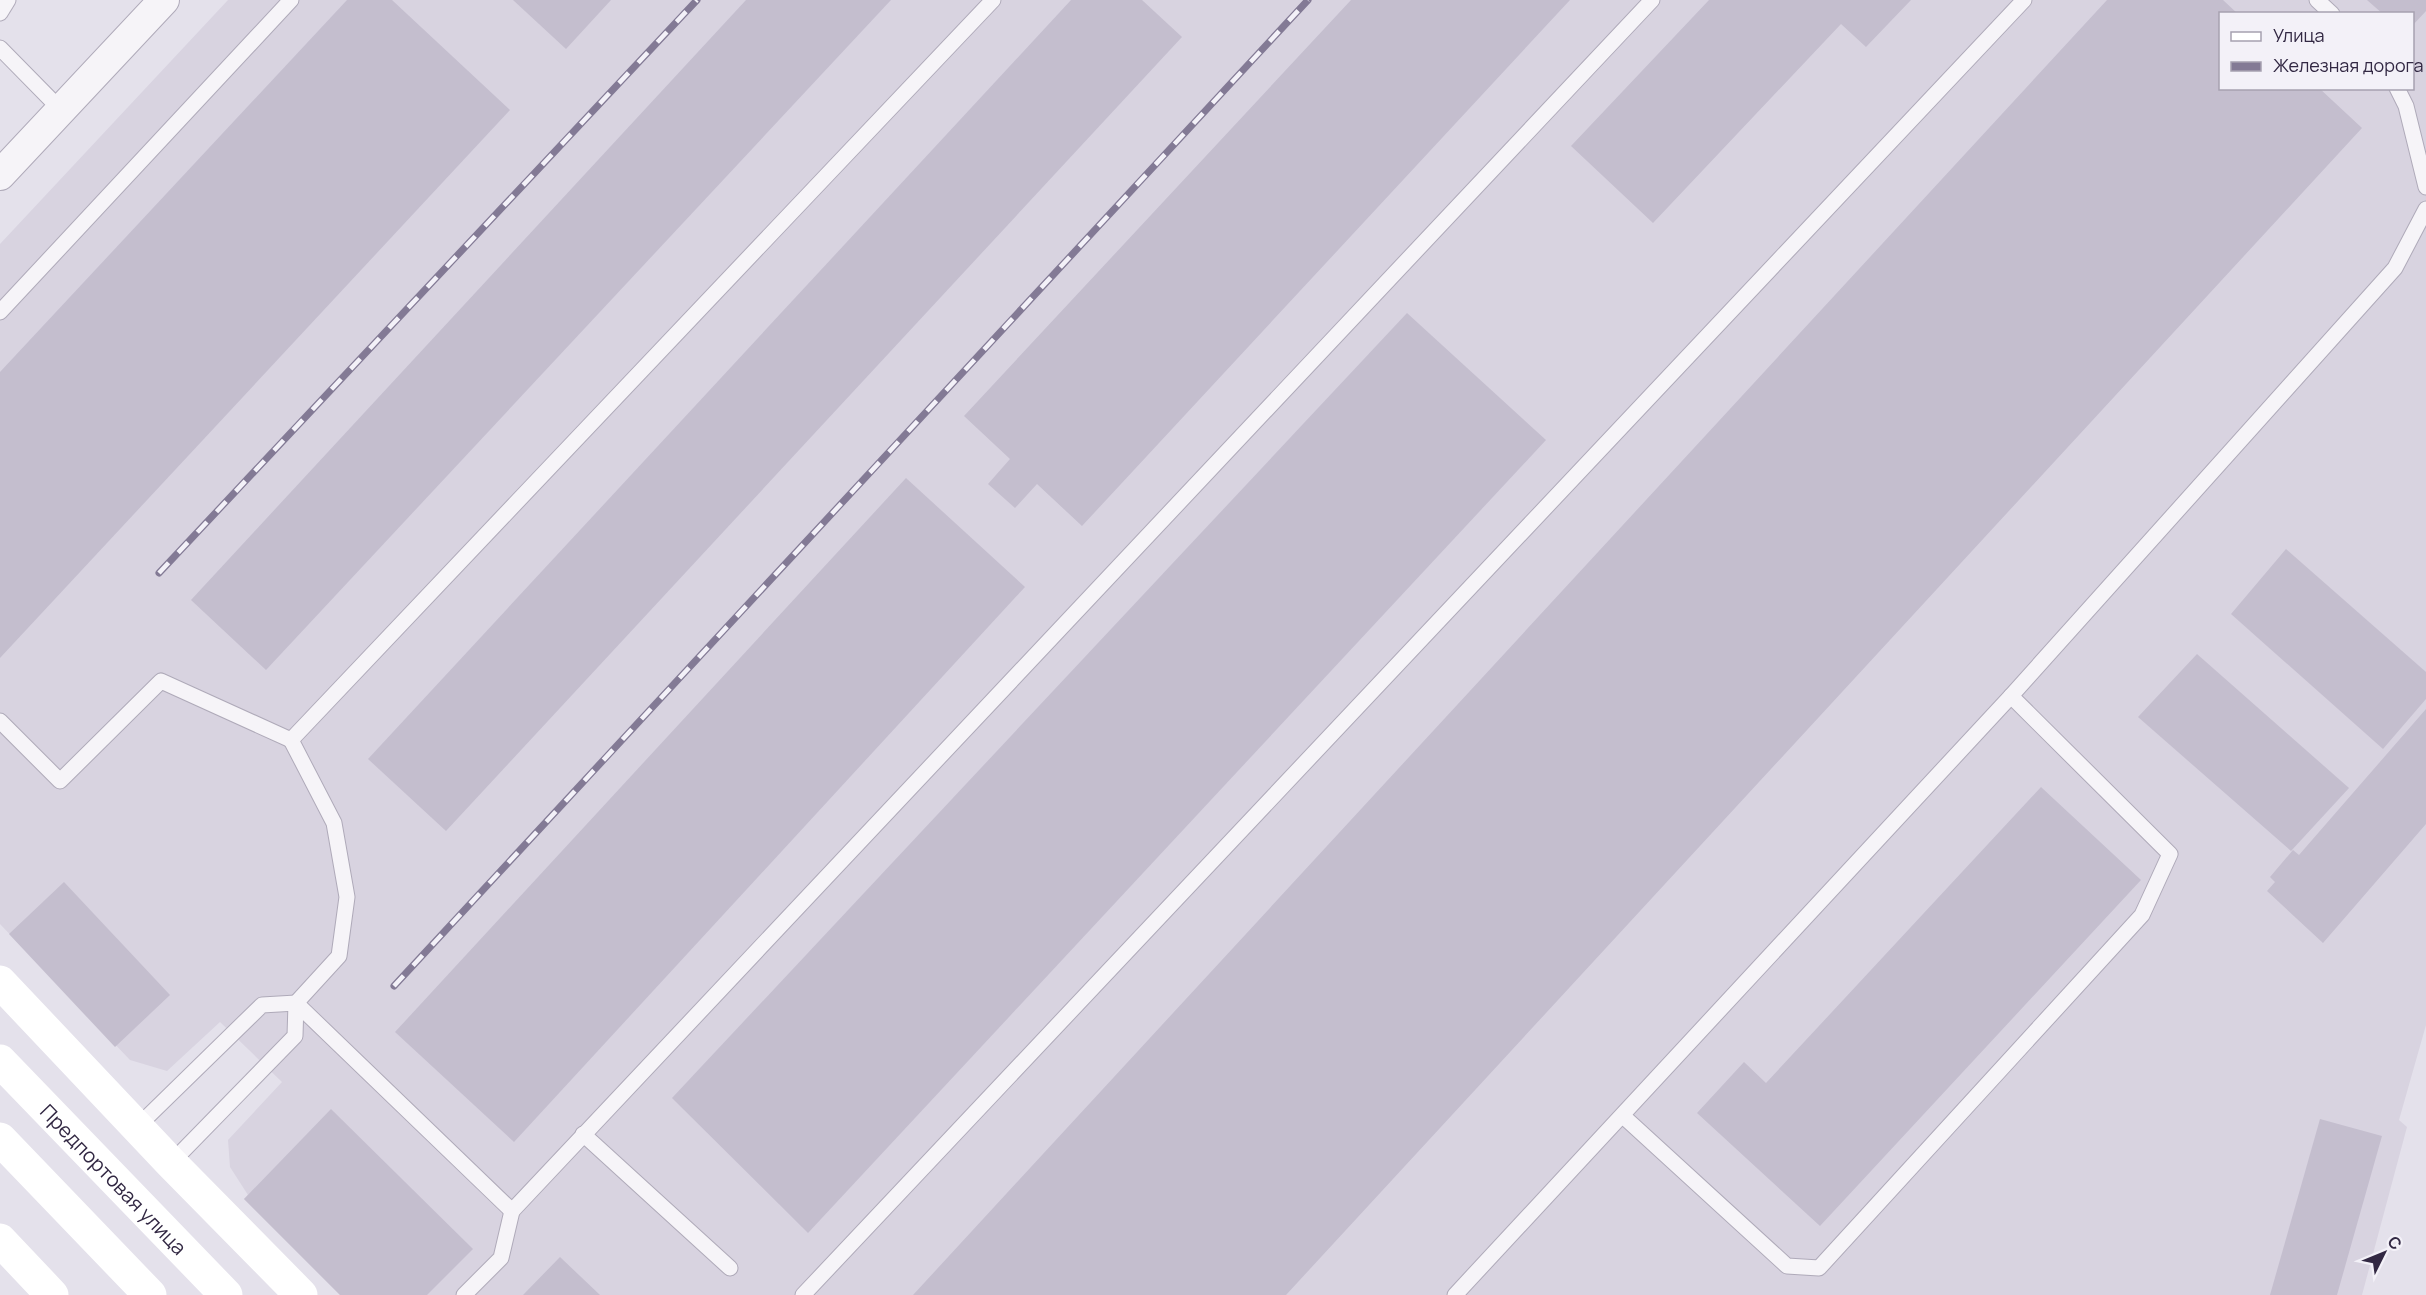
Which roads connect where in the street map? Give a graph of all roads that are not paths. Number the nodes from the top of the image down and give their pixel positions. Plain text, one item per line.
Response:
1 (8, 0) edge
2 (164, 0) edge
3 (291, 0) edge
4 (993, 0) edge
5 (1652, 0) edge
6 (2024, 0) edge
7 (2317, 0) edge
8 (2330, 12) edge
9 (0, 13) edge
10 (0, 48) edge
11 (2398, 90) edge
12 (61, 110) junction
13 (0, 175) edge
14 (2426, 187) edge
15 (2426, 209) edge
16 (0, 312) edge
17 (2011, 696) junction
18 (0, 721) edge
19 (291, 740) junction
20 (0, 982) edge
21 (296, 1002) junction
22 (0, 1062) edge
23 (1623, 1116) junction
24 (137, 1127) junction
25 (583, 1134) junction
26 (0, 1139) edge
27 (171, 1163) junction
28 (512, 1211) junction
29 (0, 1240) edge
30 (730, 1268) dead end
31 (52, 1295) edge
32 (150, 1295) edge
33 (226, 1295) edge
34 (301, 1295) edge
35 (464, 1295) edge
36 (803, 1295) edge
37 (1455, 1295) edge

1 - 9 lane
2 - 12 street
3 - 16 lane
4 - 19 lane
5 - 25 lane
6 - 36 lane
7 - 8 lane
10 - 12 lane
11 - 14 lane
12 - 13 street
15 - 17 lane
17 - 23 lane
17 - 23 lane
18 - 19 lane
19 - 21 lane
20 - 24 main road
21 - 24 lane
21 - 27 lane
21 - 28 lane
22 - 33 main road, Предпортовая улица
23 - 37 lane
24 - 27 main road
25 - 28 lane
25 - 30 lane
26 - 32 main road
27 - 34 main road
28 - 35 lane
29 - 31 main road

